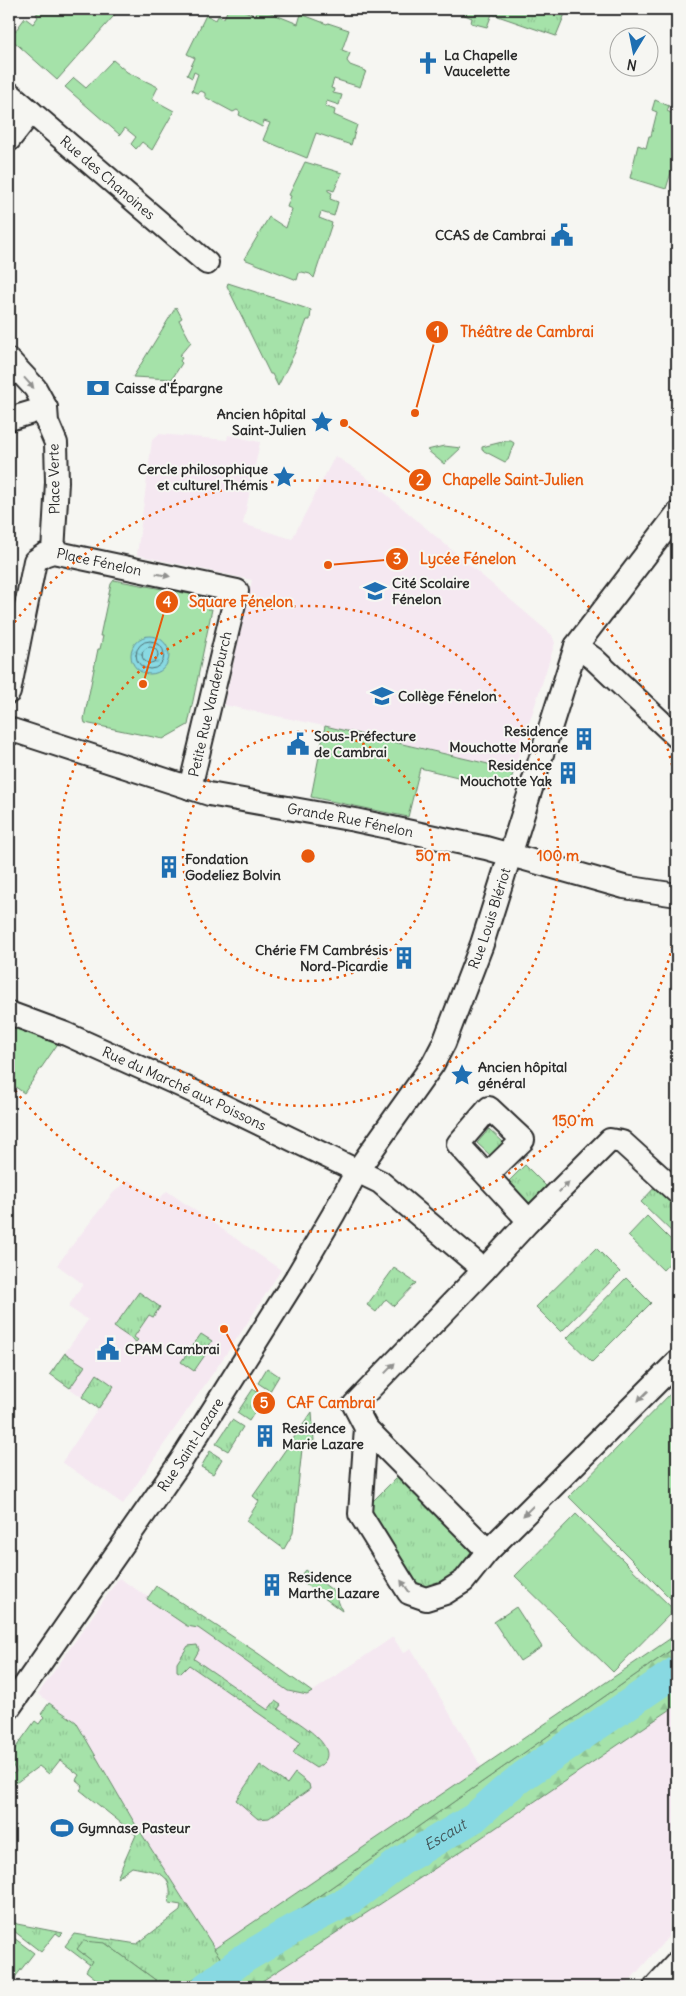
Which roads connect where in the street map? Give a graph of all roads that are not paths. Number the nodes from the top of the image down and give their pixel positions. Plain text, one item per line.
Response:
1 (9, 93) edge
2 (31, 112) junction
3 (9, 140) edge
4 (207, 263) dead end
5 (9, 360) edge
6 (46, 408) junction
7 (9, 419) edge
8 (677, 514) edge
9 (53, 552) junction
10 (237, 591) joint
11 (14, 632) edge
12 (576, 646) junction
13 (9, 692) edge
14 (9, 729) edge
15 (677, 737) edge
16 (190, 788) junction
17 (510, 855) junction
18 (677, 895) edge
19 (9, 1013) edge
20 (357, 1171) junction
21 (487, 1175) dead end
22 (677, 1192) edge
23 (529, 1221) junction
24 (484, 1270) junction
25 (677, 1362) edge
26 (366, 1428) junction
27 (488, 1551) junction
28 (9, 1708) edge
29 (677, 1963) edge
30 (655, 1987) edge

1 - 2 street, Rue des Chanoines
2 - 3 street
2 - 4 street, Rue des Chanoines
5 -> 6 street, Place Verte
6 - 7 street
6 - 9 street, Place Verte
8 - 12 street, Rue Louis Blériot
9 -> 10 street, Place Fénelon
9 - 11 street, Place Fénelon
10 - 16 street, Petite Rue Vanderburch
11 - 13 street, Place Fénelon
12 - 15 street
12 - 17 street, Rue Louis Blériot
14 - 16 street
16 - 17 street, Grande Rue Fénelon
17 - 18 street, Grande Rue Fénelon
17 - 20 street, Rue Louis Blériot
19 - 20 street, Rue du Marché aux Poissons
20 - 24 street, Rue du Marché aux Poissons
20 - 28 street, Rue Saint-Lazare
21 - 23 street
23 -> 22 street
23 - 24 street
26 -> 24 street
25 -> 27 street
26 - 27 street
27 -> 26 street
29 - 30 street

